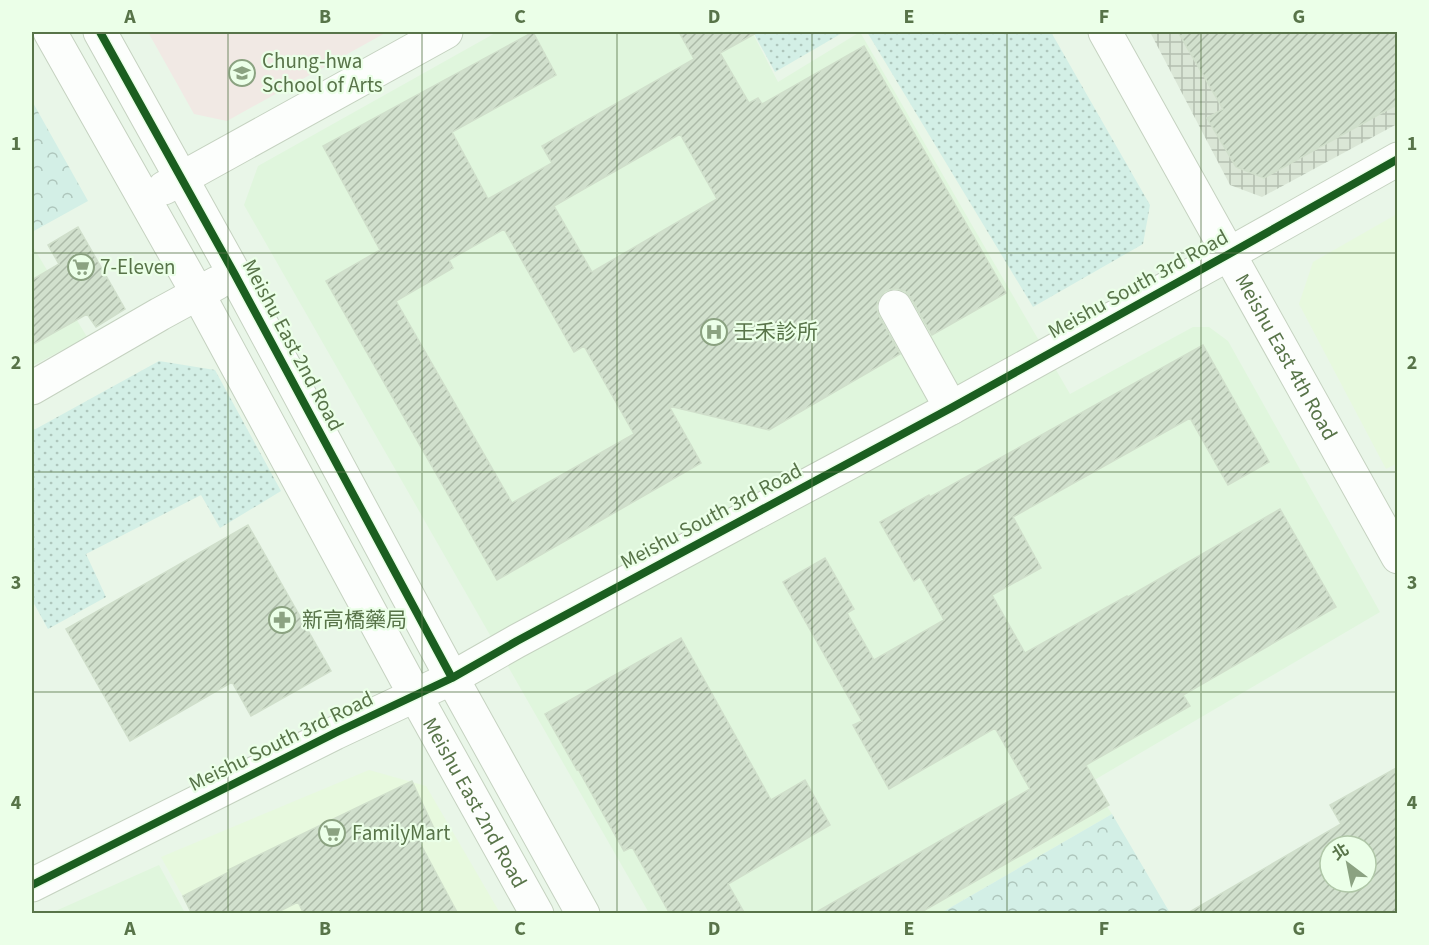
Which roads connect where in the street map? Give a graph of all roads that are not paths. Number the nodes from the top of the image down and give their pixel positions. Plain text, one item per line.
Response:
1 (50, 32) edge
2 (100, 32) edge
3 (446, 32) edge
4 (1105, 32) edge
5 (1398, 159) edge
6 (182, 178) junction
7 (144, 200) junction
8 (1229, 254) junction
9 (234, 273) junction
10 (198, 294) junction
11 (895, 307) dead end
12 (32, 388) edge
13 (951, 408) junction
14 (1398, 556) edge
15 (452, 678) junction
16 (415, 695) junction
17 (32, 885) edge
18 (537, 914) edge
19 (583, 914) edge

1 - 7 street, Meishu East 2nd Road
2 - 6 street, Meishu East 2nd Road
3 - 6 street
4 - 8 street, Meishu East 4th Road
5 - 8 street, Meishu South 3rd Road
6 - 7 street
6 - 9 street, Meishu East 2nd Road
7 - 10 street, Meishu East 2nd Road
8 - 13 street, Meishu South 3rd Road
8 - 14 street, Meishu East 4th Road
9 - 10 street
9 - 15 street, Meishu East 2nd Road
10 - 12 street
10 - 16 street, Meishu East 2nd Road
11 - 13 street
13 - 15 street, Meishu South 3rd Road
15 - 16 street, Meishu South 3rd Road
15 - 19 street, Meishu East 2nd Road
16 - 17 street, Meishu South 3rd Road
16 - 18 street, Meishu East 2nd Road

